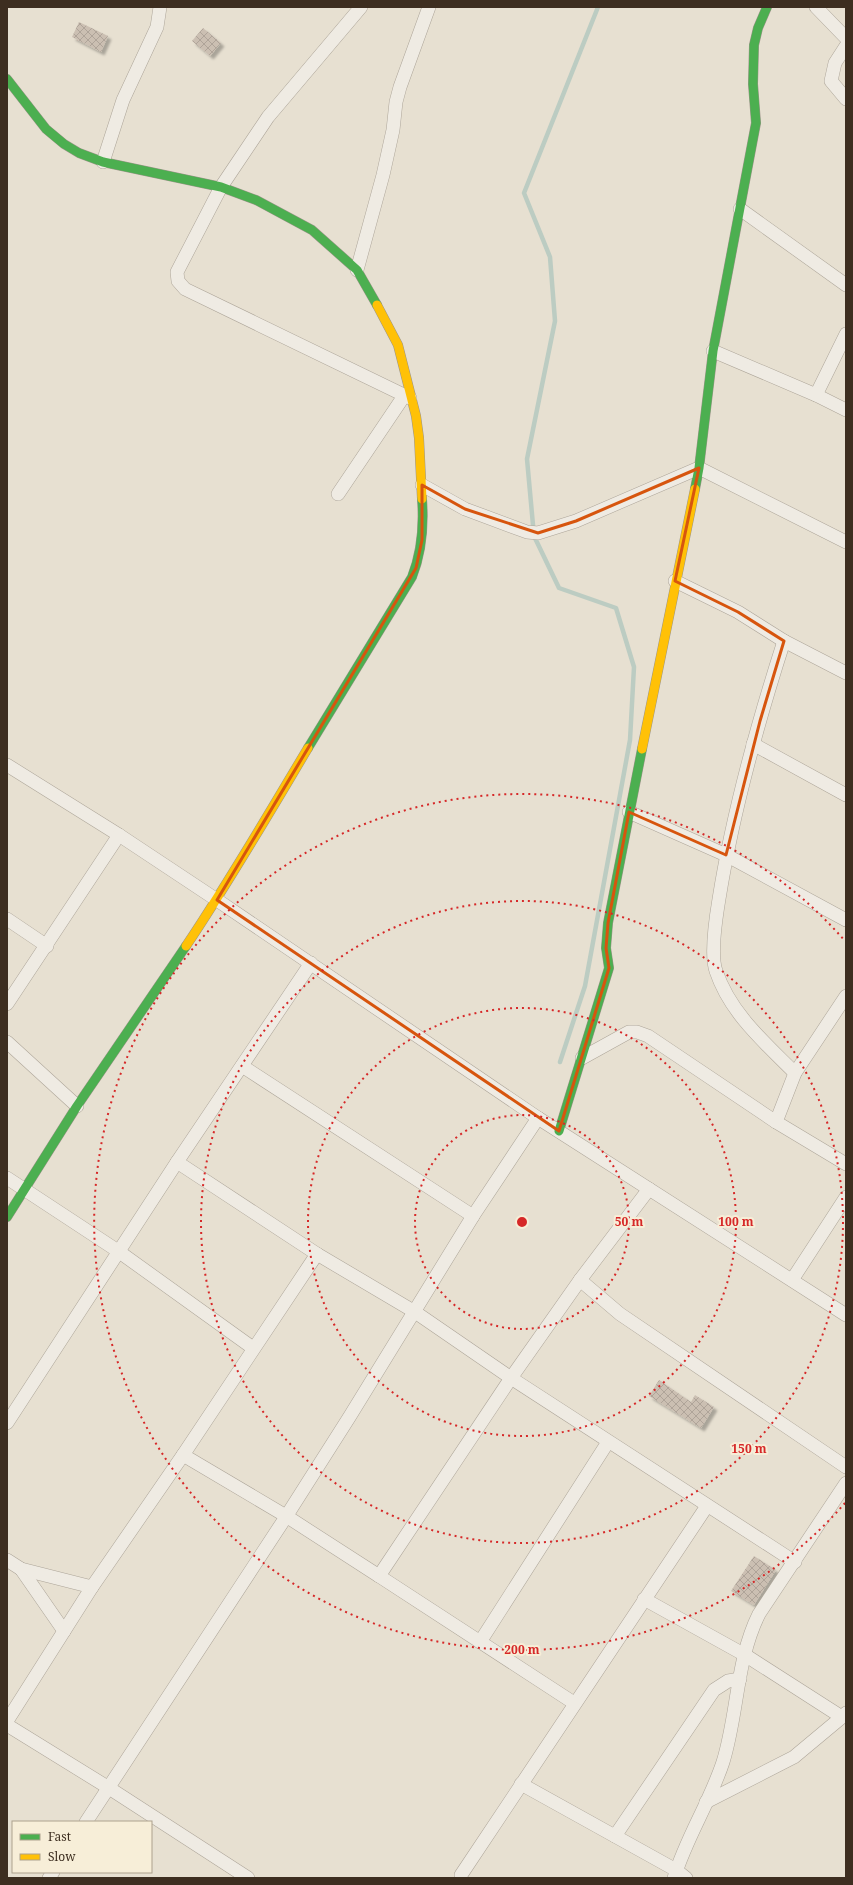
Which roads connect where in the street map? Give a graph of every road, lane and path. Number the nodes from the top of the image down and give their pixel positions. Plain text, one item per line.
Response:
1 (160, 7) edge
2 (429, 7) edge
3 (767, 7) edge
4 (816, 7) edge
5 (353, 10) edge
6 (846, 38) edge
7 (846, 46) edge
8 (7, 79) edge
9 (846, 99) edge
10 (103, 162) junction
11 (221, 187) junction
12 (740, 209) junction
13 (357, 270) junction
14 (846, 285) edge
15 (846, 334) edge
16 (713, 350) junction
17 (816, 395) junction
18 (407, 397) junction
19 (846, 410) edge
20 (699, 468) junction
21 (422, 485) junction
22 (338, 494) dead end
23 (846, 542) edge
24 (675, 581) junction
25 (784, 641) junction
26 (846, 673) edge
27 (753, 744) junction
28 (7, 765) edge
29 (846, 795) edge
30 (629, 812) junction
31 (119, 835) junction
32 (726, 854) junction
33 (217, 900) junction
34 (7, 920) edge
35 (846, 920) edge
36 (47, 946) junction
37 (311, 963) junction
38 (846, 996) edge
39 (7, 1004) edge
40 (7, 1042) edge
41 (582, 1058) junction
42 (242, 1066) junction
43 (795, 1073) junction
44 (77, 1106) junction
45 (538, 1118) junction
46 (776, 1122) junction
47 (559, 1131) junction
48 (177, 1162) junction
49 (846, 1164) edge
50 (7, 1178) edge
51 (24, 1189) junction
52 (649, 1189) junction
53 (846, 1197) edge
54 (472, 1216) junction
55 (7, 1217) edge
56 (118, 1251) junction
57 (317, 1254) junction
58 (580, 1280) junction
59 (792, 1280) junction
60 (415, 1312) junction
61 (846, 1315) edge
62 (253, 1348) junction
63 (511, 1378) junction
64 (7, 1423) edge
65 (608, 1442) junction
66 (183, 1455) junction
67 (846, 1467) edge
68 (846, 1483) edge
69 (707, 1506) junction
70 (286, 1516) junction
71 (7, 1560) edge
72 (794, 1562) junction
73 (21, 1569) junction
74 (379, 1576) junction
75 (92, 1587) junction
76 (644, 1599) junction
77 (64, 1631) junction
78 (480, 1642) junction
79 (745, 1655) junction
80 (740, 1680) junction
81 (574, 1703) junction
82 (844, 1715) edge
83 (7, 1721) edge
84 (7, 1725) edge
85 (521, 1784) junction
86 (109, 1788) junction
87 (706, 1802) junction
88 (87, 1821) edge
89 (615, 1836) junction
90 (679, 1875) edge
91 (462, 1877) edge
92 (248, 1878) edge

1 - 10 street
2 - 13 street
3 - 12 street
4 - 6 street
5 - 11 street
7 - 9 street
8 - 10 street
10 - 11 street
11 - 13 street
11 - 18 street
12 - 14 street
12 - 16 street
13 - 18 street
15 - 17 street
16 - 17 street
16 - 20 street
17 - 19 street
18 - 21 street
18 - 22 street
20 - 21 street
20 - 23 street
20 - 24 street
21 - 33 street
24 - 25 street
24 - 30 street
25 - 26 street
25 - 27 street
27 - 29 street
27 - 32 street
28 - 31 street
30 - 32 street
30 - 41 street
31 - 33 street
31 - 36 street
32 - 35 street
32 - 43 street
33 - 37 street
33 - 44 street
34 - 36 street
36 - 39 street
37 - 42 street
37 - 45 street
38 - 43 street
40 - 44 street
41 - 46 street
41 - 47 street
42 - 48 street
42 - 54 street
43 - 46 street
44 - 51 street
45 - 47 street
45 - 54 street
46 - 49 street
47 - 52 street
48 - 56 street
48 - 57 street
50 - 51 street
51 - 55 street
51 - 56 street
52 - 58 street
52 - 59 street
53 - 59 street
54 - 60 street
56 - 62 street
56 - 64 street
57 - 60 street
57 - 62 street
58 - 63 street
58 - 67 street
59 - 61 street
60 - 63 street
60 - 70 street
62 - 66 street
63 - 65 street
63 - 74 street
65 - 69 street
65 - 78 street
66 - 70 street
66 - 75 street
68 - 72 street
69 - 72 street
69 - 76 street
70 - 74 street
70 - 86 street
71 - 73 street
72 - 79 street
73 - 75 street
73 - 77 street
74 - 78 street
75 - 77 street
76 - 79 street
76 - 81 street
77 - 83 street
78 - 81 street
79 - 80 street
79 - 82 street
80 - 87 street
80 - 89 street
81 - 85 street
82 - 87 street
84 - 86 street
85 - 89 street
85 - 91 street
86 - 88 street
86 - 92 street
87 - 90 street
89 - 90 street

